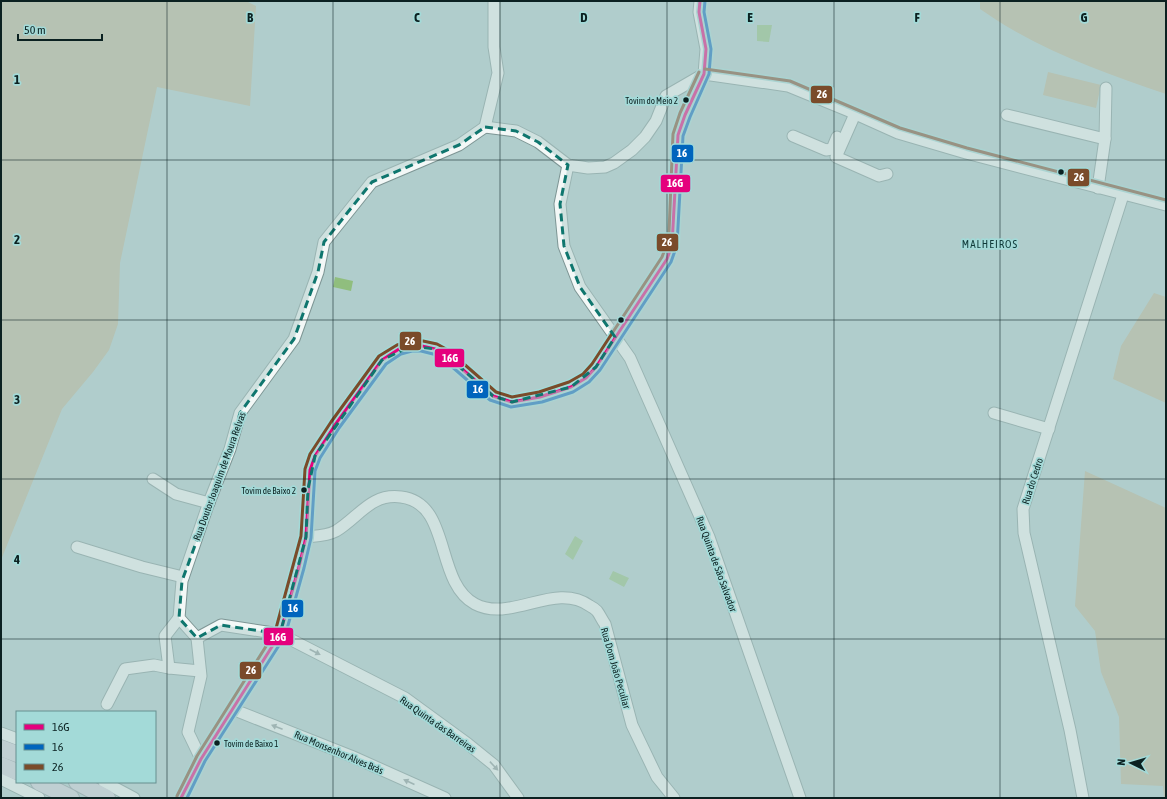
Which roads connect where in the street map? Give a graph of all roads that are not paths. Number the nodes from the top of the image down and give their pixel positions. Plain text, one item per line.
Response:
1 (494, 1) edge
2 (700, 1) edge
3 (704, 74) junction
4 (1106, 88) dead end
5 (852, 112) junction
6 (1007, 115) dead end
7 (485, 127) junction
8 (793, 136) dead end
9 (1105, 139) junction
10 (568, 165) junction
11 (887, 174) dead end
12 (1098, 188) junction
13 (1123, 194) junction
14 (1166, 205) edge
15 (615, 337) junction
16 (994, 413) dead end
17 (1049, 429) junction
18 (153, 479) dead end
19 (208, 503) junction
20 (306, 537) junction
21 (77, 547) dead end
22 (183, 577) junction
23 (179, 618) junction
24 (280, 634) junction
25 (196, 638) junction
26 (169, 668) junction
27 (200, 671) junction
28 (107, 704) dead end
29 (232, 709) junction
30 (1, 733) edge
31 (16, 738) edge
32 (1, 748) edge
33 (16, 754) edge
34 (201, 759) junction
35 (1, 765) edge
36 (16, 772) edge
37 (1, 779) edge
38 (41, 783) edge
39 (79, 783) edge
40 (106, 783) edge
41 (39, 798) edge
42 (71, 798) edge
43 (107, 798) edge
44 (134, 798) edge
45 (181, 798) edge
46 (445, 798) edge
47 (518, 798) edge
48 (674, 798) edge
49 (800, 798) edge
50 (1083, 798) edge

1 - 7 street
2 - 3 street
3 - 5 street
3 - 10 street
3 - 15 street
4 - 9 street
5 - 8 street
5 - 11 street
5 - 12 street
6 - 9 street
7 - 10 street
7 - 19 street, Rua Doutor Joaquim de Moura Relvas
9 - 12 street
10 - 15 street, Rua Quinta de São Salvador
12 - 13 street
13 - 14 street
13 - 17 street, Rua do Cedro
15 - 20 street
15 - 49 street, Rua Quinta de São Salvador
16 - 17 street
17 - 50 street, Rua do Cedro
18 - 19 street
19 - 22 street, Rua Doutor Joaquim de Moura Relvas
20 - 24 street
20 - 48 street, Rua Dom João Peculiar
21 - 22 street
22 - 23 street, Rua Doutor Joaquim de Moura Relvas
23 - 25 street
23 - 26 street
24 - 25 street, Rua Quinta das Barreiras
24 - 29 street
24 -> 47 street, Rua Quinta das Barreiras
25 - 27 street
26 - 27 street
26 - 28 street
27 - 34 street
29 - 34 street
46 -> 29 street, Rua Monsenhor Alves Brás
30 - 31 street
32 - 33 highway
34 - 45 street
35 - 36 highway
37 - 41 street
38 - 42 highway
39 - 43 highway
40 - 44 street

